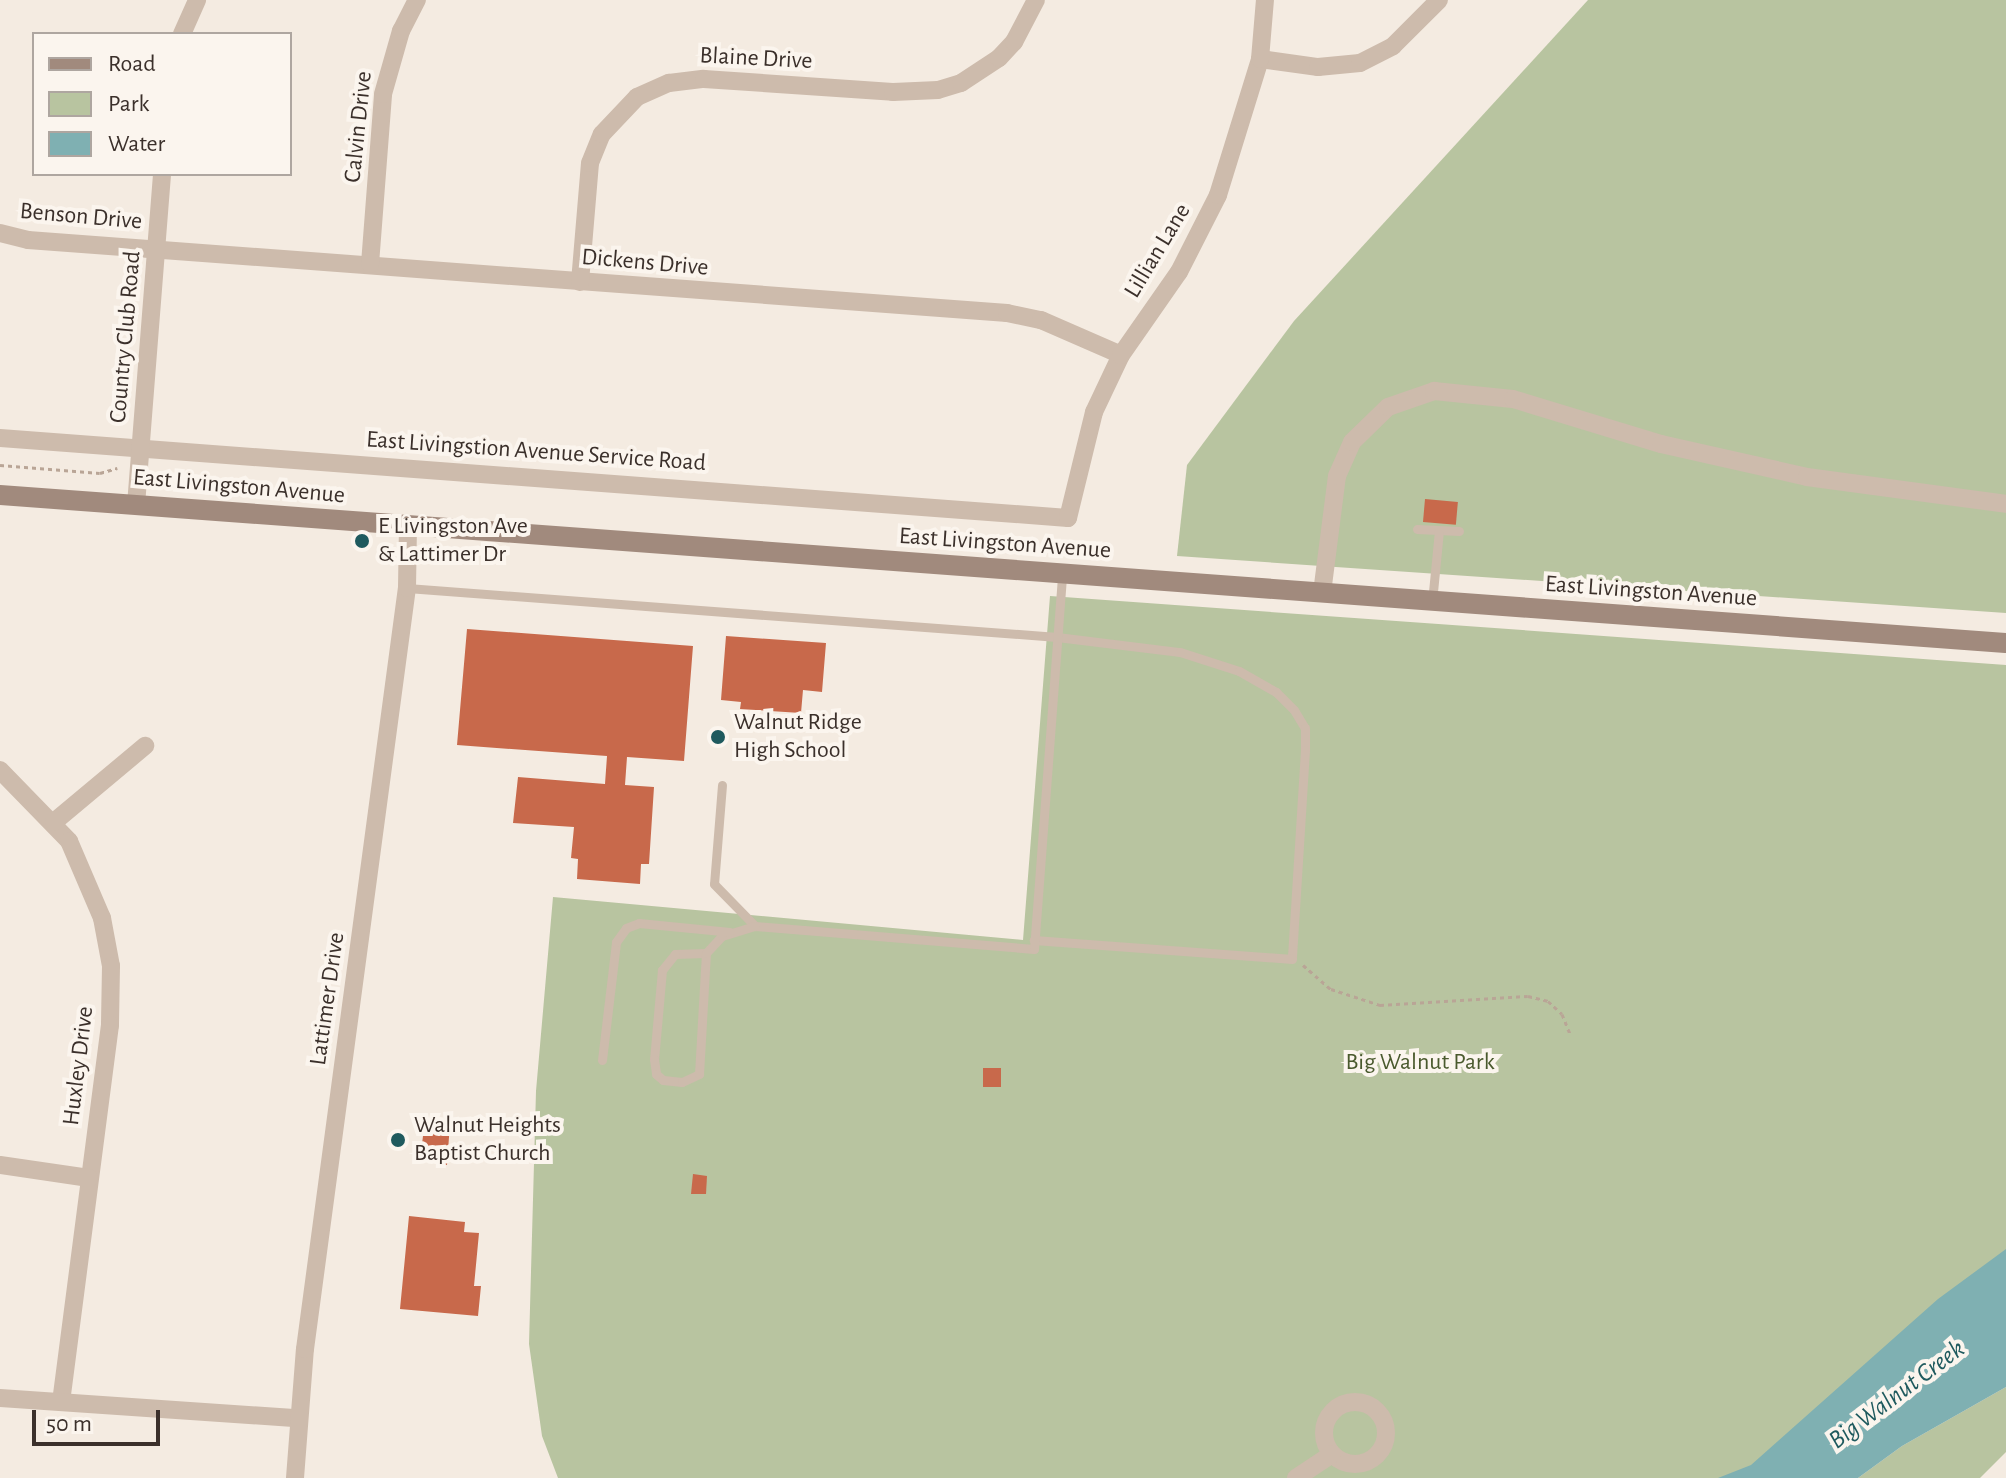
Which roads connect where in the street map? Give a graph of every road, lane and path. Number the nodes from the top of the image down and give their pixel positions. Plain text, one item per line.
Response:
1 (197, 0) edge
2 (417, 0) edge
3 (1036, 0) edge
4 (1265, 0) edge
5 (1439, 0) edge
6 (183, 32) edge
7 (1260, 59) junction
8 (162, 176) edge
9 (0, 233) edge
10 (157, 248) junction
11 (370, 264) junction
12 (580, 282) junction
13 (1121, 355) junction
14 (0, 438) edge
15 (141, 449) junction
16 (0, 465) edge
17 (117, 468) dead end
18 (0, 495) edge
19 (2006, 504) edge
20 (136, 505) junction
21 (1068, 518) joint
22 (408, 527) junction
23 (1417, 529) dead end
24 (1439, 530) junction
25 (1459, 531) dead end
26 (1062, 574) junction
27 (407, 588) junction
28 (1322, 593) junction
29 (1432, 602) junction
30 (1057, 637) junction
31 (2006, 643) edge
32 (145, 746) dead end
33 (0, 770) edge
34 (722, 785) dead end
35 (54, 822) junction
36 (755, 926) junction
37 (734, 932) junction
38 (1034, 940) junction
39 (706, 953) junction
40 (1292, 959) junction
41 (1570, 1034) dead end
42 (602, 1060) dead end
43 (0, 1165) edge
44 (89, 1178) junction
45 (0, 1398) edge
46 (61, 1402) junction
47 (297, 1418) junction
48 (1332, 1454) dead end
49 (295, 1478) edge
50 (1296, 1478) edge

1 - 6 street
2 - 11 street, Calvin Drive
3 - 12 street, Blaine Drive
4 - 7 street, Lillian Lane
5 - 7 street
7 - 13 street, Lillian Lane
8 - 10 street, Country Club Road
9 - 10 street, Benson Drive
10 - 11 street, Dickens Drive
10 - 15 street, Country Club Road
11 - 12 street, Dickens Drive
12 - 13 street, Dickens Drive
13 - 21 street, Lillian Lane
14 - 15 street, East Livingstion Avenue Service Road
15 - 20 street, Country Club Road
15 - 21 street, East Livingstion Avenue Service Road
16 - 17 path
18 - 20 main road, East Livingston Avenue
19 - 28 street
20 - 22 main road, East Livingston Avenue
22 - 26 main road, East Livingston Avenue
22 - 27 street, Lattimer Drive
23 - 24 lane
24 - 25 lane
24 - 29 lane
26 - 28 main road, East Livingston Avenue
26 - 30 lane
27 - 30 lane
27 - 47 street, Lattimer Drive
28 - 29 main road, East Livingston Avenue
29 - 31 main road, East Livingston Avenue
30 - 38 lane
30 - 40 lane
32 - 35 street
33 - 35 street, Huxley Drive
34 - 36 lane
35 - 44 street, Huxley Drive
36 - 37 lane
36 - 38 lane
37 - 39 lane
37 - 42 lane
38 - 40 lane
39 - 39 lane
40 - 41 path
43 - 44 street
44 - 46 street, Huxley Drive
45 - 46 street
46 - 47 street
47 - 49 street, Lattimer Drive
48 - 50 street

